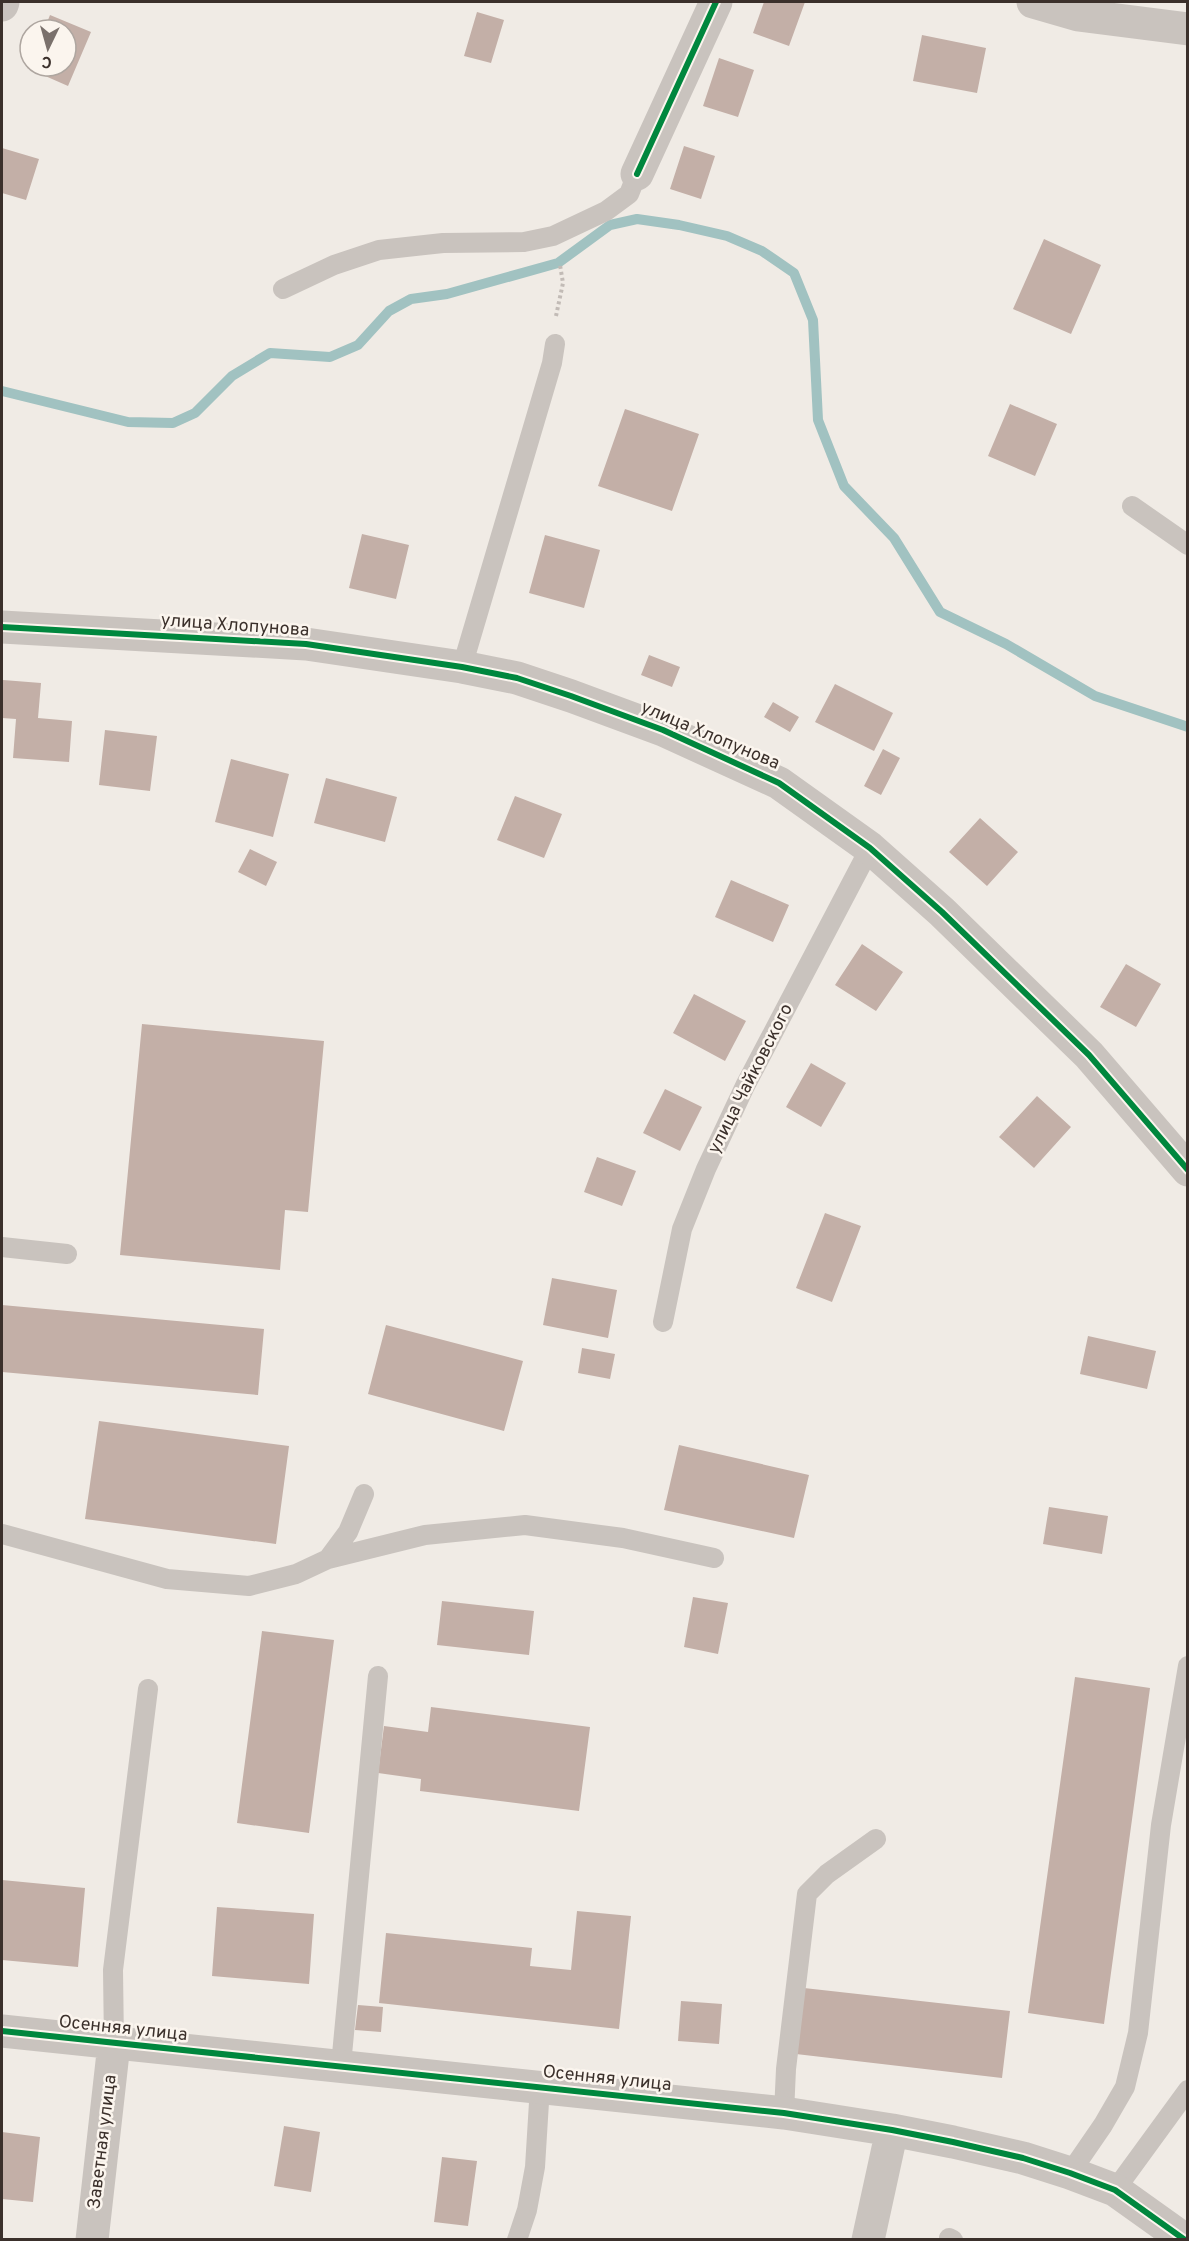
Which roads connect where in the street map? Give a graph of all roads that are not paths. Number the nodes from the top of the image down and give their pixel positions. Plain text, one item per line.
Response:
1 (716, 2) edge
2 (1033, 2) edge
3 (1188, 29) edge
4 (637, 174) joint
5 (283, 289) dead end
6 (555, 344) dead end
7 (1132, 507) dead end
8 (1188, 545) edge
9 (2, 627) edge
10 (462, 667) junction
11 (870, 848) junction
12 (1188, 1170) edge
13 (2, 1247) edge
14 (67, 1254) dead end
15 (663, 1322) dead end
16 (364, 1494) dead end
17 (2, 1534) edge
18 (714, 1558) dead end
19 (328, 1559) junction
20 (1188, 1666) edge
21 (378, 1676) dead end
22 (148, 1689) dead end
23 (876, 1839) dead end
24 (2, 2031) edge
25 (114, 2044) junction
26 (341, 2065) junction
27 (540, 2086) junction
28 (1188, 2090) edge
29 (784, 2113) junction
30 (892, 2130) junction
31 (1070, 2173) junction
32 (1116, 2190) junction
33 (92, 2240) edge
34 (517, 2240) edge
35 (868, 2240) edge
36 (1185, 2240) edge

1 - 4 street
2 - 3 street
4 - 5 lane
6 - 10 lane
7 - 8 lane
9 - 10 street, улица Хлопунова
10 - 11 street, улица Хлопунова
11 - 12 street, улица Хлопунова
11 - 15 lane, улица Чайковского
13 - 14 lane
16 - 19 lane
17 - 19 lane
18 - 19 lane
20 - 31 lane
21 - 26 lane
22 - 25 lane
23 - 29 lane
24 - 25 street, Осенняя улица
25 - 26 street, Осенняя улица
25 - 33 street, Заветная улица
26 - 27 street, Осенняя улица
27 - 29 street, Осенняя улица
27 - 34 lane
28 - 32 lane
29 - 30 street, Осенняя улица
30 - 31 street, Осенняя улица
30 - 35 street
31 - 32 street, Осенняя улица
32 - 36 street, Осенняя улица

